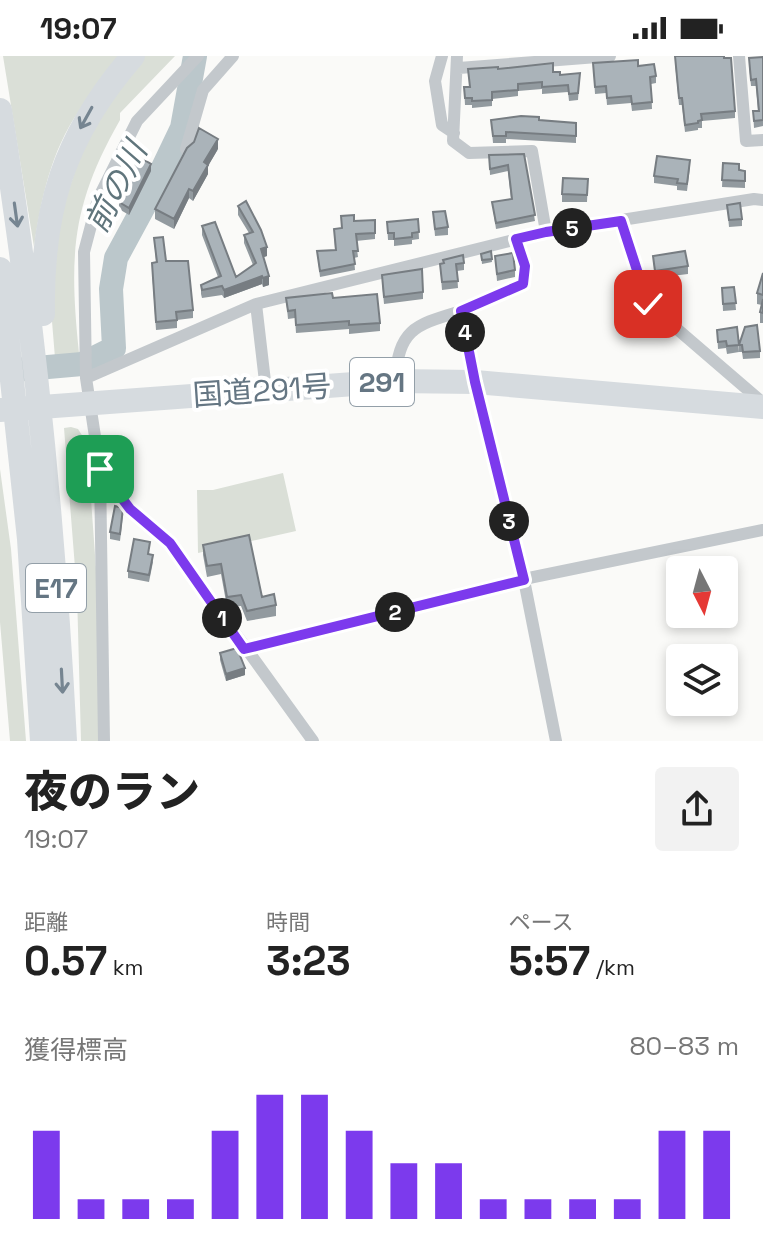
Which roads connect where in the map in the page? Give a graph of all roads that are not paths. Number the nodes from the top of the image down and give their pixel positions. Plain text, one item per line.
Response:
1 (133, 56) edge
2 (198, 56) edge
3 (233, 56) edge
4 (442, 56) edge
5 (610, 56) edge
6 (739, 56) edge
7 (458, 62) edge
8 (0, 110) edge
9 (454, 133) junction
10 (763, 140) edge
11 (186, 149) edge
12 (763, 200) edge
13 (621, 221) junction
14 (546, 232) junction
15 (516, 239) junction
16 (0, 269) edge
17 (256, 304) junction
18 (461, 311) junction
19 (29, 344) junction
20 (86, 378) junction
21 (395, 381) junction
22 (0, 382) edge
23 (475, 382) junction
24 (266, 390) junction
25 (91, 404) junction
26 (763, 405) edge
27 (0, 410) edge
28 (31, 437) junction
29 (100, 469) junction
30 (763, 530) edge
31 (524, 579) junction
32 (48, 644) junction
33 (244, 649) junction
34 (42, 741) edge
35 (65, 741) edge
36 (104, 741) edge
37 (313, 741) edge
38 (556, 741) edge

1 -> 19 highway
2 - 20 street
3 - 11 street
4 - 9 street
5 - 7 street
6 - 10 street
7 - 9 street
8 -> 19 highway
9 - 14 street
12 - 13 street
13 - 14 street
13 - 26 street
14 - 15 street
15 - 17 street
15 - 18 street
16 - 19 highway
17 - 20 street
17 - 24 street
18 - 21 street
18 - 23 street
19 - 28 highway
19 - 28 highway
20 - 25 street
21 - 23 highway, 国道291号 / 291
21 - 24 highway, 国道291号 / 291
22 - 28 highway
23 - 26 highway, 国道291号 / 291
23 - 31 street
24 - 25 highway, 国道291号 / 291
25 - 27 highway, 国道291号 / 291
25 - 29 street
28 - 32 highway
28 - 32 highway
29 - 33 street
29 - 36 street
30 - 31 street
31 - 33 street
31 - 38 street
32 - 34 highway, E17
32 -> 35 highway, E17
33 - 37 street

